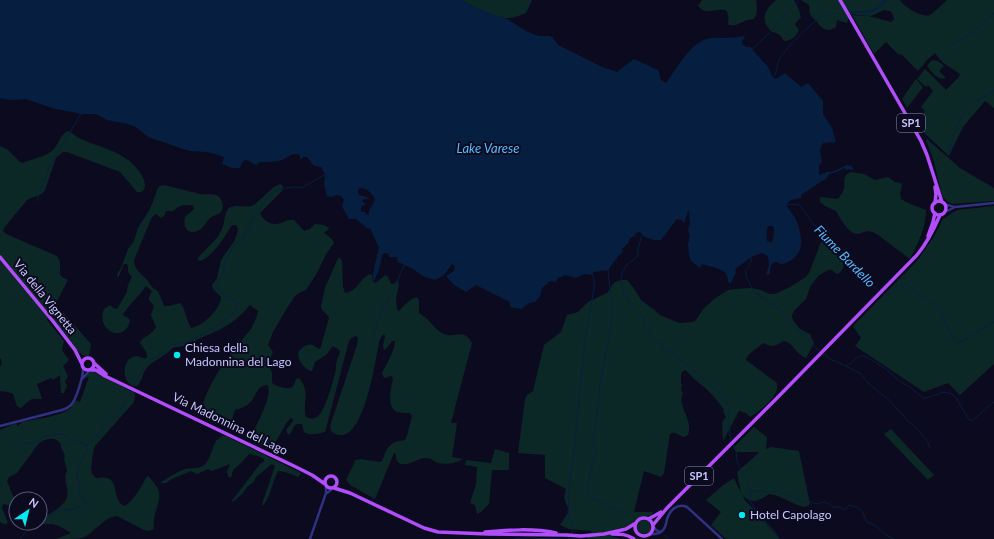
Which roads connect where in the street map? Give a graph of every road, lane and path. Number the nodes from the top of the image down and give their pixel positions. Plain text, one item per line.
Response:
1 (840, 0) edge
2 (932, 172) junction
3 (934, 203) junction
4 (943, 203) junction
5 (994, 204) edge
6 (955, 207) junction
7 (945, 212) junction
8 (934, 213) junction
9 (940, 215) junction
10 (926, 243) junction
11 (0, 257) edge
12 (75, 350) junction
13 (87, 359) junction
14 (94, 363) junction
15 (83, 366) junction
16 (90, 370) junction
17 (112, 378) junction
18 (81, 380) junction
19 (0, 426) edge
20 (312, 475) junction
21 (327, 478) junction
22 (338, 482) junction
23 (326, 485) junction
24 (333, 488) junction
25 (326, 493) junction
26 (350, 493) junction
27 (667, 508) junction
28 (648, 519) junction
29 (636, 523) junction
30 (653, 525) junction
31 (626, 529) junction
32 (519, 530) junction
33 (636, 532) junction
34 (466, 533) junction
35 (660, 533) junction
36 (502, 534) junction
37 (538, 534) junction
38 (604, 534) junction
39 (566, 535) junction
40 (641, 537) edge
41 (648, 537) edge
42 (310, 539) edge
43 (634, 539) edge
44 (722, 539) edge

1 - 2 main road, SP1
2 - 3 main road, SP1
2 - 4 main road, SP1
3 - 4 main road
3 - 8 main road, SP1
4 - 6 street
4 - 7 main road, SP1
5 - 6 street
6 - 7 street
7 - 9 main road
8 - 9 main road
8 - 10 main road, SP1
9 - 10 main road, SP1
10 - 27 main road, SP1
11 - 12 main road, Via della Vignetta
12 - 13 main road, Via della Vignetta
12 - 15 main road, Via della Vignetta
13 - 14 main road
13 - 15 main road
14 - 16 main road
14 - 17 main road
15 - 16 main road
15 - 18 street
16 - 17 main road
16 - 18 street
17 - 20 main road, Via Madonnina del Lago
18 - 19 street
20 - 21 main road, Via Madonnina del Lago
20 - 23 main road, Via Madonnina del Lago
21 - 22 main road
21 - 23 main road
22 - 24 main road
22 - 26 main road
23 - 24 main road
23 - 25 street
24 - 25 street
24 - 26 main road
25 - 42 street
26 - 34 main road
27 - 28 main road, SP1
27 - 30 main road, SP1
28 - 29 main road, SP1
28 - 30 main road
29 - 31 main road
29 - 33 main road
30 - 35 street
30 - 41 main road, SP1
31 - 33 main road
31 - 38 main road
32 - 34 main road
32 - 36 main road
32 - 37 main road
32 - 39 main road
33 - 40 main road
34 - 36 main road
35 - 41 street
35 - 44 street
36 - 37 main road
37 - 39 main road
38 - 39 main road
38 - 43 main road
40 - 41 main road

